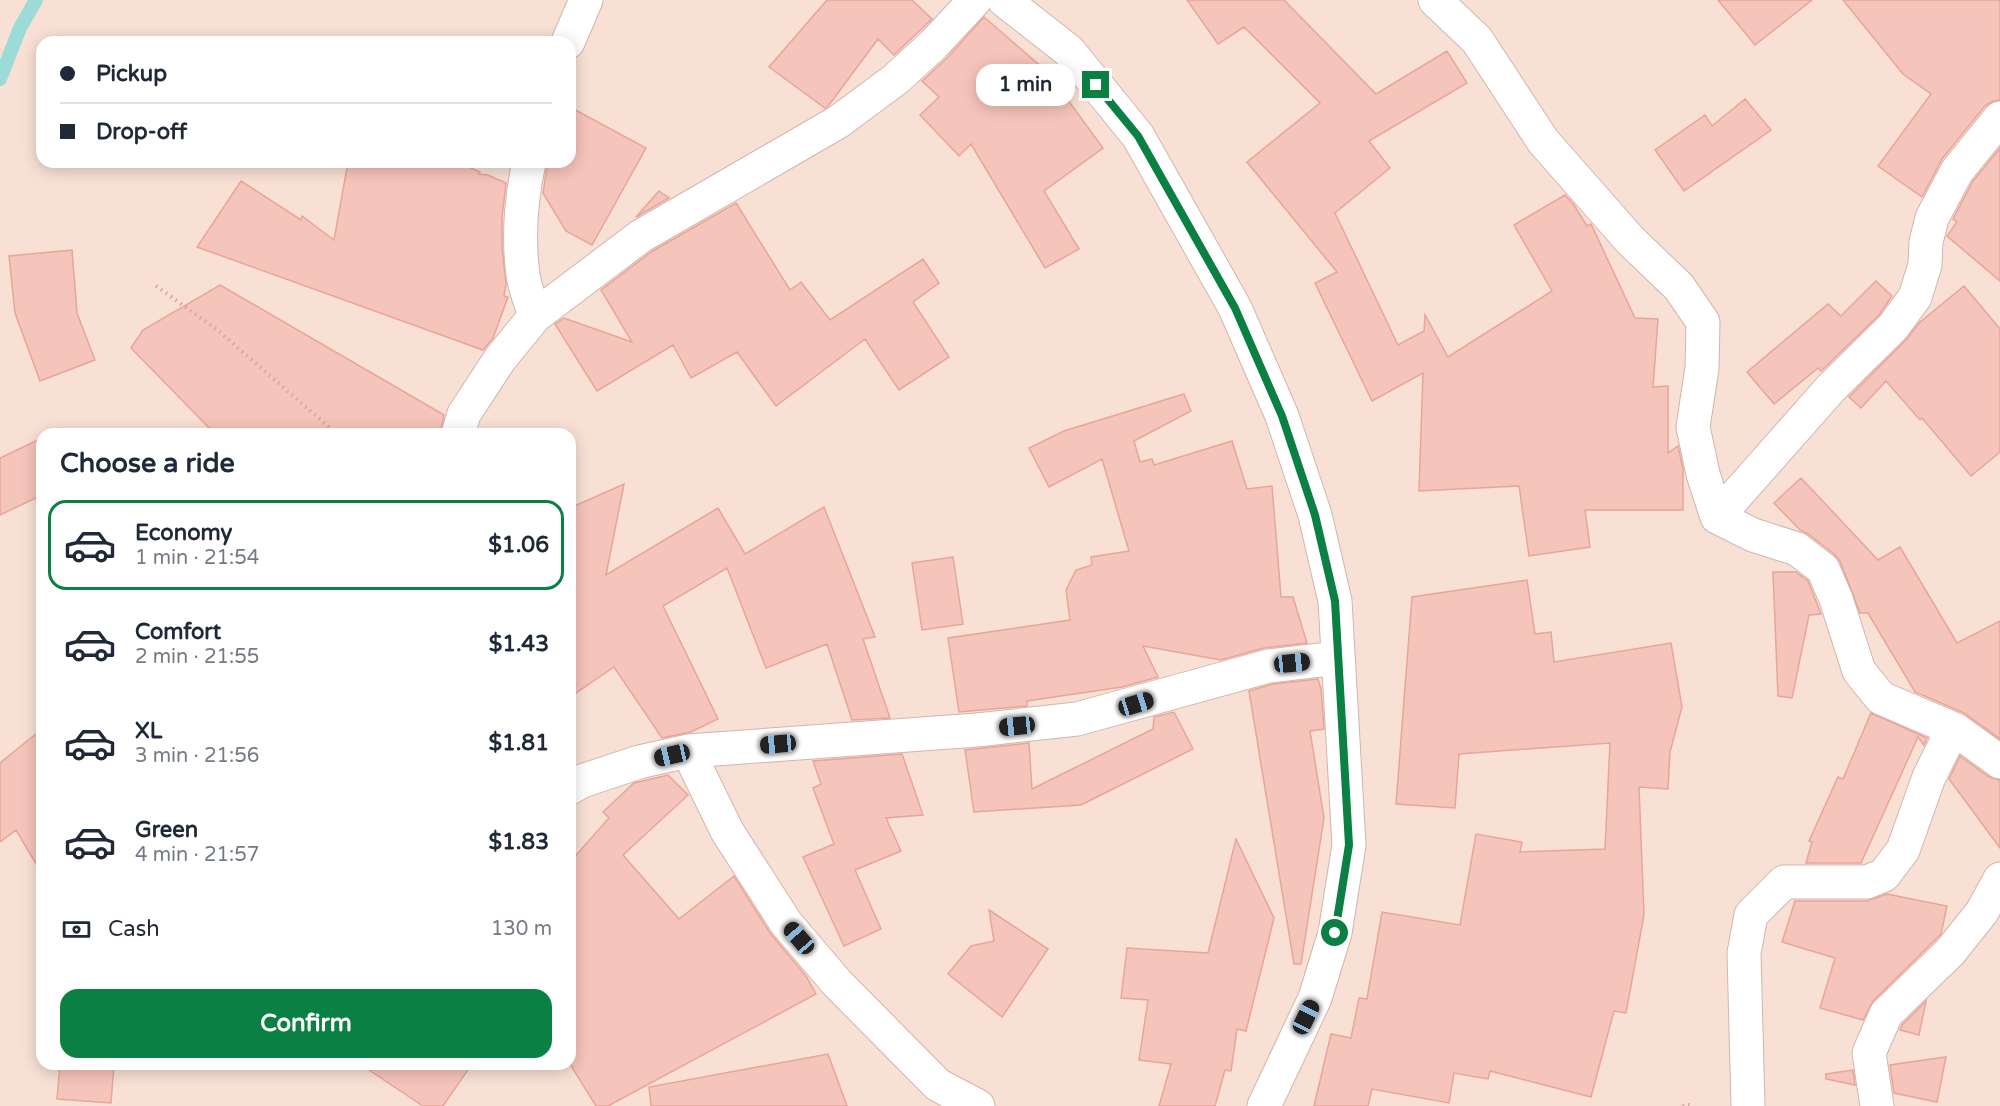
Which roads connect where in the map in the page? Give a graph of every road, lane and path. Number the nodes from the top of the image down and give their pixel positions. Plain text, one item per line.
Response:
1 (586, 0) edge
2 (975, 0) edge
3 (1004, 0) edge
4 (1435, 0) edge
5 (571, 36) edge
6 (2000, 118) edge
7 (528, 168) edge
8 (156, 286) dead end
9 (535, 316) junction
10 (330, 428) edge
11 (460, 428) edge
12 (1717, 517) junction
13 (1338, 658) junction
14 (1956, 730) junction
15 (688, 751) junction
16 (2000, 762) edge
17 (576, 776) edge
18 (2000, 879) edge
19 (978, 1106) edge
20 (1264, 1106) edge
21 (1683, 1106) edge
22 (1694, 1106) edge
23 (1748, 1106) edge
24 (1877, 1106) edge

1 - 5 street
2 - 9 street
3 - 13 street
4 - 12 street
6 - 12 street
7 - 9 street
8 - 10 path
9 - 11 street
12 - 14 street
13 - 15 street
13 - 20 street
14 - 16 street
14 - 23 street
15 - 17 street
15 - 19 street
18 - 24 street
21 - 22 path

